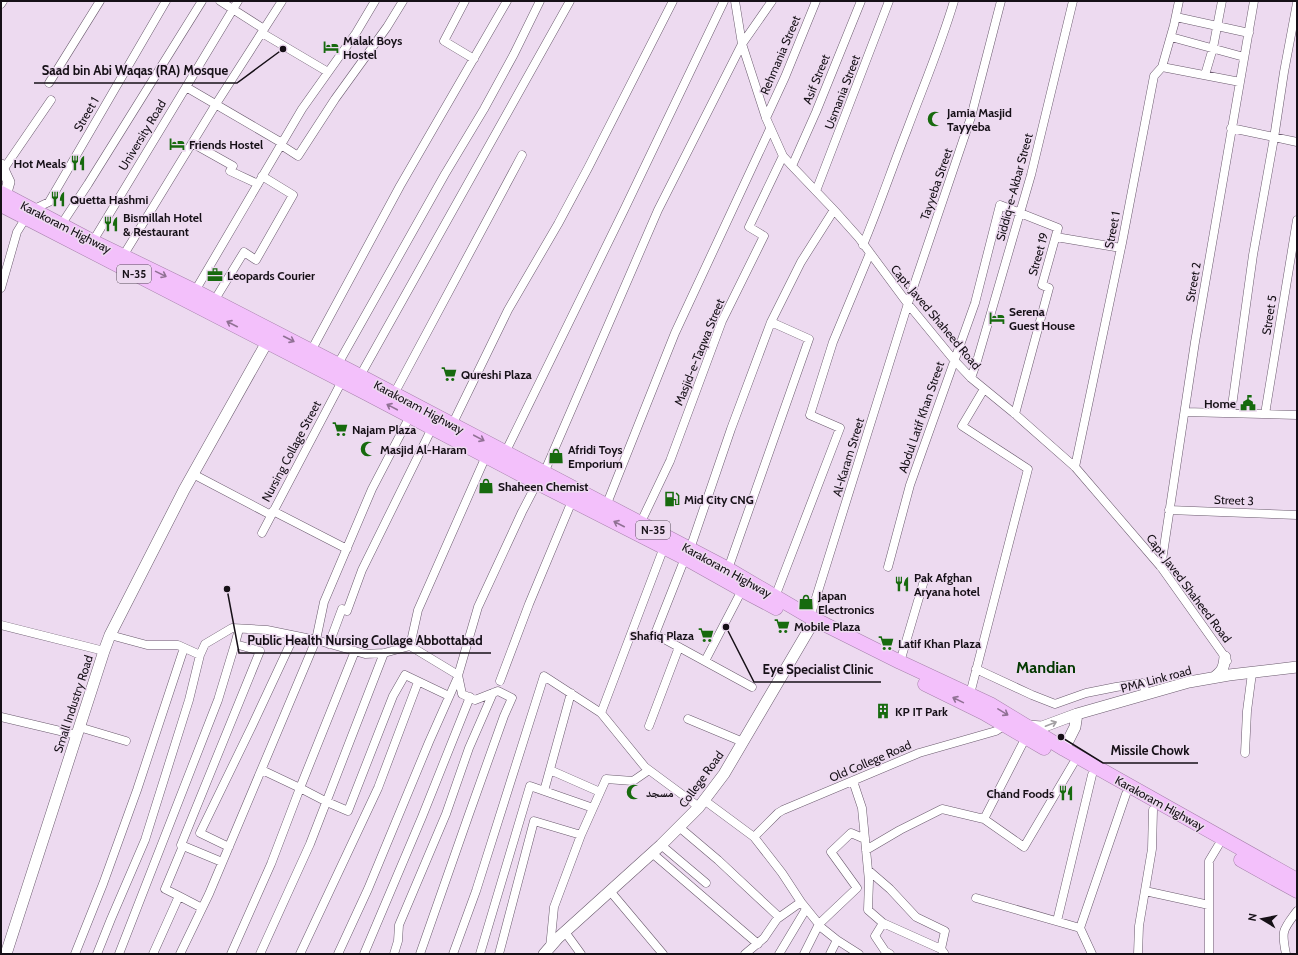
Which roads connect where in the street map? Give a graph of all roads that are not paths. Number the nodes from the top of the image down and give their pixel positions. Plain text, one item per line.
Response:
1 (3, 1) edge
2 (100, 1) edge
3 (166, 1) edge
4 (202, 1) edge
5 (220, 1) edge
6 (238, 1) edge
7 (282, 1) edge
8 (375, 1) edge
9 (403, 1) edge
10 (465, 1) edge
11 (507, 1) edge
12 (540, 1) edge
13 (570, 1) edge
14 (672, 1) edge
15 (724, 1) edge
16 (735, 1) edge
17 (772, 1) edge
18 (816, 1) edge
19 (861, 1) edge
20 (889, 1) edge
21 (954, 1) edge
22 (1001, 1) edge
23 (1073, 1) edge
24 (1179, 1) edge
25 (1222, 1) edge
26 (1254, 1) edge
27 (1297, 3) edge
28 (1, 4) edge
29 (233, 9) junction
30 (1176, 17) junction
31 (1217, 26) junction
32 (263, 31) junction
33 (1248, 33) junction
34 (1171, 37) junction
35 (742, 44) junction
36 (1213, 48) junction
37 (1244, 57) junction
38 (474, 58) junction
39 (1162, 67) junction
40 (328, 72) junction
41 (1205, 75) junction
42 (1240, 82) junction
43 (49, 83) dead end
44 (186, 87) junction
45 (51, 100) dead end
46 (216, 104) junction
47 (766, 118) junction
48 (1231, 128) junction
49 (770, 129) junction
50 (1274, 138) junction
51 (1297, 142) edge
52 (192, 143) junction
53 (282, 144) junction
54 (522, 155) dead end
55 (783, 156) junction
56 (792, 166) junction
57 (2, 168) edge
58 (262, 176) junction
59 (258, 184) junction
60 (816, 191) junction
61 (2, 198) edge
62 (834, 210) junction
63 (1020, 213) junction
64 (28, 214) junction
65 (1297, 220) edge
66 (61, 225) junction
67 (1056, 237) junction
68 (92, 241) junction
69 (863, 244) junction
70 (1121, 248) junction
71 (870, 253) junction
72 (123, 256) junction
73 (1, 288) edge
74 (195, 291) junction
75 (214, 301) junction
76 (908, 304) junction
77 (771, 322) junction
78 (270, 337) junction
79 (311, 351) junction
80 (954, 360) junction
81 (338, 364) junction
82 (360, 376) junction
83 (971, 378) junction
84 (342, 381) junction
85 (984, 389) junction
86 (394, 394) junction
87 (1185, 412) junction
88 (1232, 413) junction
89 (1015, 414) junction
90 (1265, 414) junction
91 (1297, 415) edge
92 (410, 416) junction
93 (452, 425) junction
94 (432, 428) junction
95 (506, 453) junction
96 (486, 456) junction
97 (1075, 467) junction
98 (193, 474) junction
99 (540, 478) junction
100 (572, 500) junction
101 (606, 506) junction
102 (1169, 510) junction
103 (272, 513) junction
104 (1297, 515) edge
105 (640, 524) junction
106 (262, 533) dead end
107 (664, 547) junction
108 (347, 549) junction
109 (687, 553) junction
110 (888, 567) dead end
111 (1161, 567) junction
112 (728, 569) junction
113 (923, 584) dead end
114 (742, 590) junction
115 (775, 597) junction
116 (811, 621) junction
117 (1, 625) edge
118 (238, 629) junction
119 (110, 635) junction
120 (294, 636) junction
121 (316, 640) junction
122 (236, 644) junction
123 (329, 644) junction
124 (410, 646) junction
125 (679, 647) junction
126 (184, 648) junction
127 (104, 651) junction
128 (355, 651) junction
129 (384, 653) junction
130 (200, 655) junction
131 (705, 661) junction
132 (1227, 661) junction
133 (900, 662) junction
134 (1297, 667) edge
135 (976, 669) junction
136 (1247, 673) junction
137 (458, 675) junction
138 (1212, 678) junction
139 (500, 681) dead end
140 (418, 682) junction
141 (752, 686) dead end
142 (493, 693) junction
143 (571, 693) junction
144 (970, 694) junction
145 (1147, 694) junction
146 (449, 696) junction
147 (470, 697) junction
148 (601, 712) junction
149 (1077, 714) junction
150 (1, 716) edge
151 (688, 719) dead end
152 (1005, 725) junction
153 (649, 726) dead end
154 (78, 731) junction
155 (1025, 731) junction
156 (126, 741) dead end
157 (743, 742) junction
158 (1064, 749) junction
159 (1245, 753) dead end
160 (1073, 764) junction
161 (262, 770) junction
162 (550, 770) junction
163 (649, 770) junction
164 (1092, 775) junction
165 (853, 781) junction
166 (300, 788) junction
167 (544, 791) junction
168 (600, 792) junction
169 (1126, 794) junction
170 (327, 802) junction
171 (702, 804) junction
172 (593, 808) junction
173 (1153, 810) junction
174 (984, 819) junction
175 (679, 827) junction
176 (1201, 831) junction
177 (581, 835) junction
178 (754, 837) junction
179 (865, 838) junction
180 (661, 845) junction
181 (183, 846) junction
182 (1218, 846) junction
183 (229, 847) junction
184 (866, 850) junction
185 (652, 854) junction
186 (222, 862) junction
187 (868, 870) junction
188 (1297, 880) edge
189 (706, 883) dead end
190 (610, 891) junction
191 (1145, 891) junction
192 (1297, 891) edge
193 (179, 896) junction
194 (976, 898) dead end
195 (803, 905) junction
196 (1209, 905) junction
197 (202, 908) junction
198 (1297, 911) edge
199 (779, 917) junction
200 (1057, 921) junction
201 (883, 922) junction
202 (819, 924) junction
203 (1080, 928) junction
204 (565, 932) junction
205 (837, 940) junction
206 (758, 944) junction
207 (547, 951) edge
208 (943, 952) edge
209 (6, 954) edge
210 (75, 954) edge
211 (97, 954) edge
212 (119, 954) edge
213 (153, 954) edge
214 (180, 954) edge
215 (231, 954) edge
216 (260, 954) edge
217 (300, 954) edge
218 (338, 954) edge
219 (364, 954) edge
220 (394, 954) edge
221 (420, 954) edge
222 (453, 954) edge
223 (480, 954) edge
224 (499, 954) edge
225 (581, 954) edge
226 (663, 954) edge
227 (745, 954) edge
228 (779, 954) edge
229 (804, 954) edge
230 (830, 954) edge
231 (859, 954) edge
232 (890, 954) edge
233 (1092, 954) edge
234 (1138, 954) edge
235 (1209, 954) edge
236 (1286, 954) edge

1 - 28 street
2 - 43 street
3 - 64 street, Street 1
4 - 66 street
5 - 29 street
6 - 29 street, University Road
7 - 32 street
8 - 40 street
9 - 53 street
10 - 38 street
11 - 38 street
12 - 81 street
13 - 82 street
14 - 93 street
15 - 95 street
16 - 35 street, Capt. Javed Shaheed Road
17 - 35 street
18 - 47 street, Rehmania Street
19 - 56 street, Asif Street
20 - 60 street, Usmania Street
21 - 69 street
22 - 76 street, Tayyeba Street
23 - 63 street, Siddiq-e-Akbar Street
24 - 30 street, Street 1
25 - 31 street
26 - 33 street, Street 2
27 - 50 street
29 - 32 street
29 - 44 street, University Road
30 - 31 street
30 - 34 street, Street 1
31 - 33 street
31 - 36 street
32 - 40 street
32 - 46 street
33 - 37 street, Street 2
34 - 36 street
34 - 39 street, Street 1
35 - 47 street, Capt. Javed Shaheed Road
35 - 99 street
36 - 37 street
36 - 41 street
37 - 42 street, Street 2
38 - 79 street
39 - 41 street
39 - 70 street, Street 1
40 - 53 street
41 - 42 street
42 - 48 street, Street 2
44 - 46 street
44 - 68 street, University Road
45 - 57 street
46 - 52 street
46 - 53 street
47 - 49 street, Capt. Javed Shaheed Road
48 - 50 street
48 - 87 street, Street 2
49 - 55 street, Capt. Javed Shaheed Road
49 - 101 street
50 - 51 street
50 - 88 street
52 - 59 street
52 - 72 street
53 - 58 street
54 - 86 street
55 - 56 street, Capt. Javed Shaheed Road
55 - 105 street, Masjid-e-Taqwa Street
56 - 60 street, Capt. Javed Shaheed Road
57 - 61 street
58 - 59 street
58 - 75 street
59 - 74 street
60 - 62 street, Capt. Javed Shaheed Road
61 - 64 highway, Karakoram Highway / N-35
62 - 69 street, Capt. Javed Shaheed Road
62 - 77 street
63 - 67 street, Street 19
63 - 80 street, Abdul Latif Khan Street
63 - 83 street, Siddiq-e-Akbar Street
64 - 66 highway, Karakoram Highway / N-35
64 - 73 street
78 -> 64 highway, Karakoram Highway / N-35
65 - 90 street, Street 5
66 - 68 highway, Karakoram Highway / N-35
67 - 70 street
67 - 89 street, Street 19
68 - 72 highway, Karakoram Highway / N-35
69 - 71 street, Capt. Javed Shaheed Road
70 - 97 street, Street 1
71 - 76 street, Capt. Javed Shaheed Road
71 - 115 street
72 -> 74 highway, Karakoram Highway / N-35
74 - 75 highway, Karakoram Highway / N-35
75 - 78 highway, Karakoram Highway / N-35
76 - 80 street, Capt. Javed Shaheed Road
76 - 116 street, Al-Karam Street
77 - 109 street
77 - 112 street
78 -> 79 highway, Karakoram Highway / N-35
78 - 84 highway, Karakoram Highway / N-35
78 - 98 street, Small Industry Road
79 - 81 highway, Karakoram Highway / N-35
80 - 83 street, Capt. Javed Shaheed Road
80 - 110 street, Abdul Latif Khan Street
81 - 82 highway, Karakoram Highway / N-35
82 - 86 highway, Karakoram Highway / N-35
83 - 85 street, Capt. Javed Shaheed Road
92 -> 84 highway, Karakoram Highway / N-35
84 - 103 street, Nursing Collage Street
85 - 89 street, Capt. Javed Shaheed Road
85 - 135 street
86 - 93 highway, Karakoram Highway / N-35
87 - 88 street
87 - 102 street, Street 2
88 - 90 street
89 - 97 street, Capt. Javed Shaheed Road
90 - 91 street
92 - 94 highway, Karakoram Highway / N-35
92 - 108 street
93 -> 95 highway, Karakoram Highway / N-35
94 - 96 highway, Karakoram Highway / N-35
94 - 123 street
95 - 99 highway, Karakoram Highway / N-35
96 - 99 highway, Karakoram Highway / N-35
96 - 124 street
97 - 111 street, Capt. Javed Shaheed Road
98 - 103 street
98 - 119 street, Small Industry Road
99 - 100 highway, Karakoram Highway / N-35
99 - 101 highway, Karakoram Highway / N-35
99 - 137 street
107 -> 100 highway, Karakoram Highway / N-35
100 - 139 street
101 - 105 highway, Karakoram Highway / N-35
102 - 104 street, Street 3
102 - 111 street, Street 2
103 - 106 street, Nursing Collage Street
103 - 108 street
105 - 109 highway, Karakoram Highway / N-35
107 - 109 highway, Karakoram Highway / N-35
107 - 148 street
108 - 121 street
109 - 112 highway, Karakoram Highway / N-35
109 - 114 highway, Karakoram Highway / N-35
109 - 125 street
111 - 132 street, Capt. Javed Shaheed Road
112 - 115 highway, Karakoram Highway / N-35
113 - 133 street
114 - 116 highway, Karakoram Highway / N-35
114 - 131 street
115 - 116 highway, Karakoram Highway / N-35
116 - 133 highway, Karakoram Highway / N-35
152 -> 116 highway, Karakoram Highway / N-35
116 - 157 street, College Road
117 - 127 street
118 - 120 street
118 - 122 street
118 - 130 street
119 - 126 street
119 - 127 street, Small Industry Road
120 - 121 street
120 - 183 street
121 - 123 street
121 - 161 street
122 - 181 street
122 - 212 street
123 - 128 street
124 - 129 street
124 - 137 street
125 - 131 street
125 - 153 street
126 - 130 street
126 - 210 street
127 - 154 street, Small Industry Road
128 - 129 street
128 - 166 street
129 - 170 street
130 - 211 street
131 - 141 street
132 - 136 street
132 - 138 street
133 - 144 highway, Karakoram Highway / N-35
134 - 136 street, PMA Link road
135 - 144 street
135 - 145 street
136 - 138 street, PMA Link road
136 - 159 street
137 - 146 street
137 - 147 street
138 - 145 street, PMA Link road
140 - 146 street
140 - 170 street
140 - 217 street
142 - 147 street
142 - 220 street
142 - 221 street
143 - 148 street
143 - 162 street
143 - 222 street
144 -> 155 highway, Karakoram Highway / N-35
145 - 149 street, PMA Link road
146 - 218 street
147 - 219 street
148 - 163 street
155 -> 149 street, PMA Link road
149 - 158 street
150 - 154 street
151 - 157 street
152 - 155 highway, Karakoram Highway / N-35
152 - 165 street, Old College Road
154 - 156 street
154 - 209 street, Small Industry Road
155 - 158 highway, Karakoram Highway / N-35
155 - 160 highway, Karakoram Highway / N-35
155 - 174 street
157 - 171 street, College Road
158 - 176 highway, Karakoram Highway / N-35
160 - 164 highway, Karakoram Highway / N-35
160 - 174 street
161 - 166 street
161 - 183 street
162 - 167 street
162 - 168 street
163 - 168 street
163 - 171 street
164 - 169 highway, Karakoram Highway / N-35
164 - 200 street
165 - 178 street, Old College Road
165 - 179 street
166 - 170 street
166 - 215 street
167 - 172 street
167 - 223 street
168 - 172 street
169 - 173 highway, Karakoram Highway / N-35
169 - 203 street
170 - 216 street
171 - 175 street, College Road
171 - 178 street
172 - 177 street
173 - 176 highway, Karakoram Highway / N-35
173 - 191 street
174 - 184 street
175 - 180 street, College Road
175 - 199 street
176 - 182 highway, Karakoram Highway / N-35
176 - 188 highway, Karakoram Highway / N-35
177 - 207 street
177 - 224 street
178 - 195 street
179 - 184 street
179 - 202 street
180 - 185 street, College Road
180 - 189 street
181 - 186 street
181 - 193 street
182 - 192 highway, Karakoram Highway / N-35
182 - 196 street
183 - 186 street
184 - 187 street
185 - 190 street, College Road
185 - 206 street
186 - 197 street
187 - 201 street
187 - 208 street
190 - 204 street, College Road
190 - 226 street
191 - 196 street
191 - 234 street
193 - 197 street
193 - 213 street
194 - 200 street
195 - 199 street
195 - 202 street
195 - 228 street
196 - 235 street
197 - 214 street
198 - 236 street
199 - 206 street
200 - 203 street
201 - 208 street
201 - 232 street
202 - 205 street
202 - 229 street
203 - 233 street
204 - 207 street, College Road
204 - 225 street
205 - 230 street
205 - 231 street
206 - 227 street

